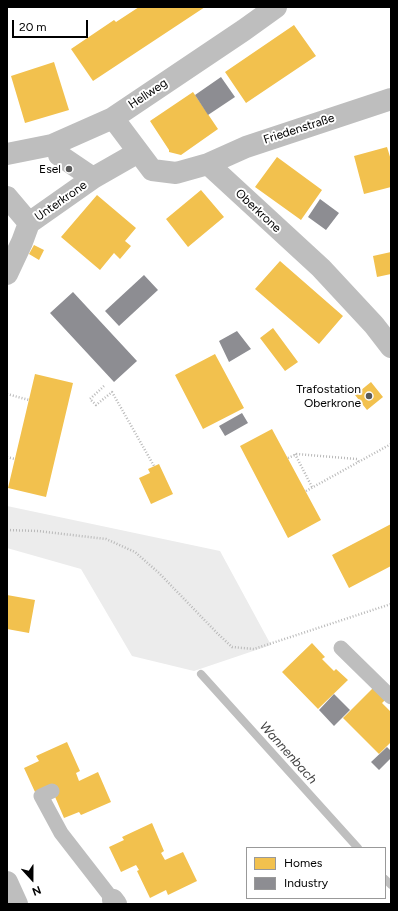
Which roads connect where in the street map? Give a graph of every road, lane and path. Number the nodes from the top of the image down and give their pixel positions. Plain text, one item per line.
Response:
1 (276, 7) edge
2 (391, 98) edge
3 (113, 118) junction
4 (7, 154) edge
5 (59, 155) dead end
6 (128, 158) dead end
7 (208, 164) junction
8 (93, 178) junction
9 (7, 198) edge
10 (29, 223) junction
11 (7, 274) edge
12 (391, 347) edge
13 (104, 386) dead end
14 (7, 394) edge
15 (29, 400) dead end
16 (391, 444) edge
17 (295, 454) junction
18 (7, 457) edge
19 (288, 458) dead end
20 (15, 459) dead end
21 (359, 462) junction
22 (154, 466) dead end
23 (312, 487) junction
24 (306, 491) dead end
25 (7, 530) edge
26 (391, 604) edge
27 (341, 648) dead end
28 (391, 697) edge
29 (52, 791) dead end
30 (7, 882) edge
31 (114, 902) edge
32 (17, 904) edge

1 - 3 street, Hellweg
2 - 7 street, Friedenstraße
3 - 4 street, Hellweg
3 - 7 street
5 - 8 street, Unterkrone
6 - 8 street, Unterkrone
7 - 12 street, Oberkrone
8 - 10 street, Unterkrone
9 - 10 street, Unterkrone
10 - 11 street, Unterkrone
13 - 22 path
14 - 15 path
16 - 21 path
17 - 19 path
17 - 21 path
17 - 23 path
18 - 20 path
21 - 23 path
23 - 24 path
25 - 26 path
27 - 28 lane
29 - 31 lane
30 - 32 street

